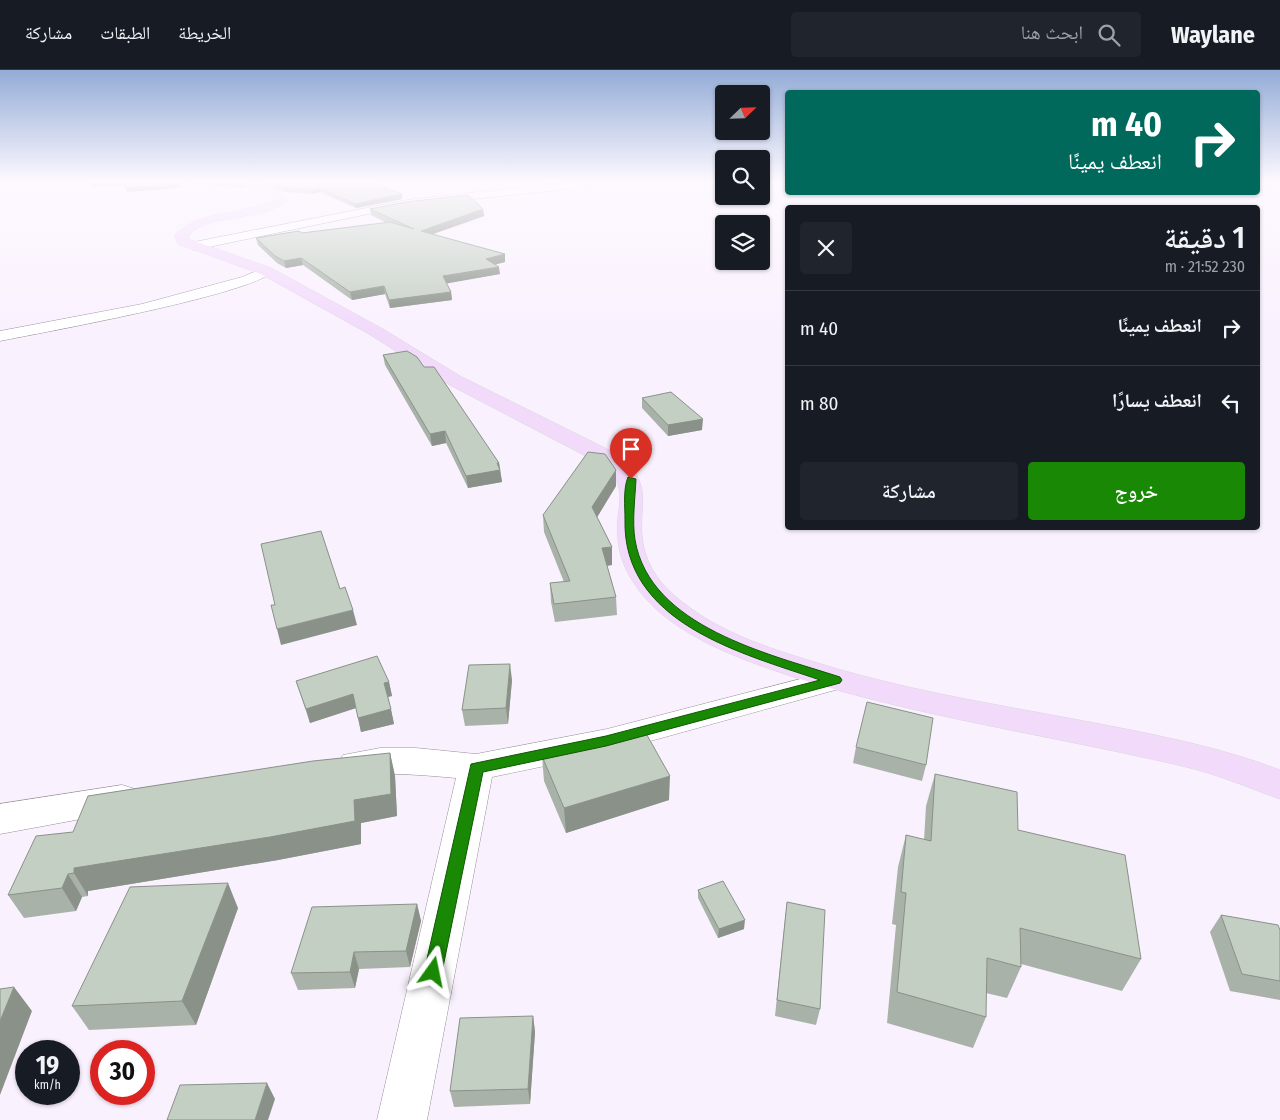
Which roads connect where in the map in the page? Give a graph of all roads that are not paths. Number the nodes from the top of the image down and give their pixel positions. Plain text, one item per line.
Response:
1 (184, 232) edge
2 (263, 232) edge
3 (194, 246) junction
4 (266, 271) junction
5 (0, 336) edge
6 (835, 680) junction
7 (323, 768) edge
8 (476, 768) junction
9 (1280, 785) edge
10 (151, 795) edge
11 (6, 826) edge
12 (402, 1120) edge

1 - 3 main road
2 - 3 street
3 - 4 main road
4 - 5 street
4 - 6 main road
6 - 8 street
6 - 9 main road
7 - 8 street
8 - 12 street
10 - 11 street

